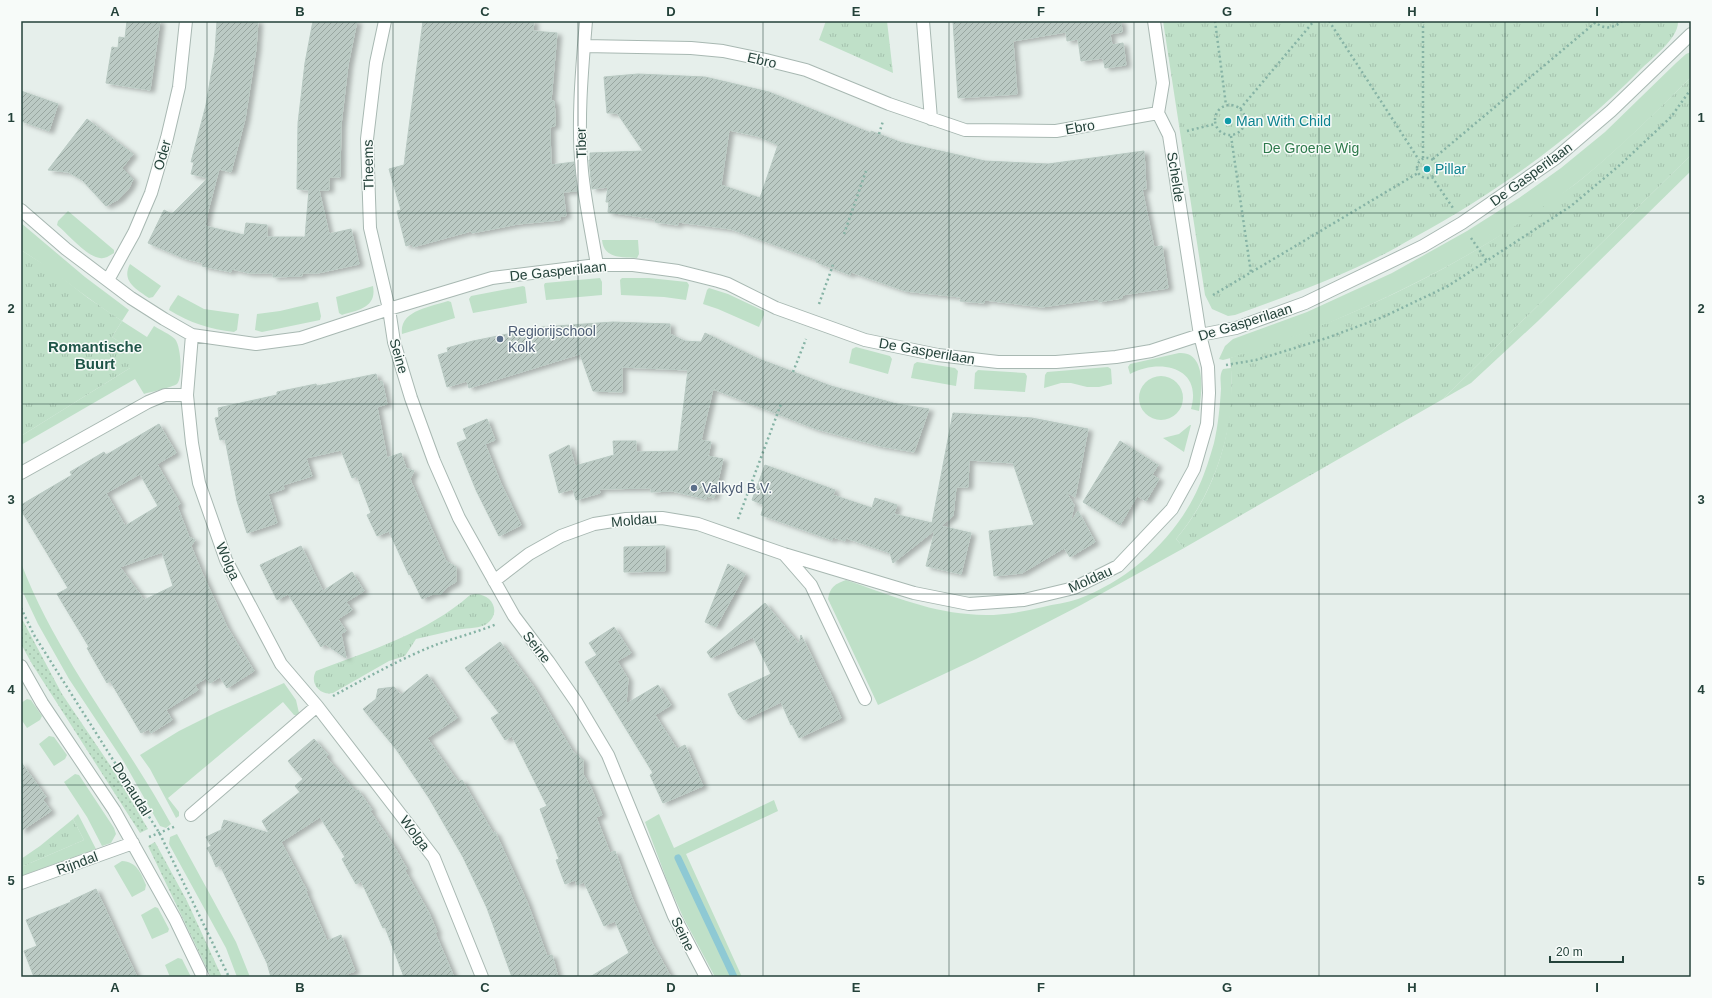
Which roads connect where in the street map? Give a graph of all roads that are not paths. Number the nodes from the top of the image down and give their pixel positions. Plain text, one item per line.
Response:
1 (186, 21) edge
2 (386, 21) edge
3 (586, 21) edge
4 (923, 21) edge
5 (1154, 21) edge
6 (1691, 34) edge
7 (584, 46) junction
8 (1158, 113) junction
9 (931, 119) junction
10 (21, 210) edge
11 (597, 265) junction
12 (108, 280) junction
13 (389, 308) junction
14 (192, 335) junction
15 (1200, 336) junction
16 (187, 395) junction
17 (21, 473) edge
18 (784, 554) junction
19 (494, 582) junction
20 (21, 666) edge
21 (865, 699) dead end
22 (317, 706) junction
23 (191, 815) road end
24 (133, 843) junction
25 (21, 883) edge
26 (203, 977) edge
27 (482, 977) edge
28 (706, 977) edge

1 - 12 street, Oder
2 - 13 street, Theems
3 - 7 street, Tiber
4 - 9 street
5 - 8 street
6 - 15 street, De Gasperilaan
7 - 9 street, Ebro
7 - 11 street, Tiber
8 - 9 street, Ebro
8 - 15 street, Schelde
10 - 12 street, De Gasperilaan
11 - 13 street, De Gasperilaan
11 - 15 street, De Gasperilaan
12 - 14 street, De Gasperilaan
13 - 14 street, De Gasperilaan
13 - 19 street, Seine
14 - 16 street, Wolga
15 - 18 street, Moldau
16 - 17 street
16 - 22 street, Wolga
18 - 19 street, Moldau
18 - 21 street, Moldau
19 - 28 street, Seine
20 - 24 street, Donaudal
22 - 23 street
22 - 27 street, Wolga
24 - 25 street, Rijndal
24 - 26 street, Donaudal

